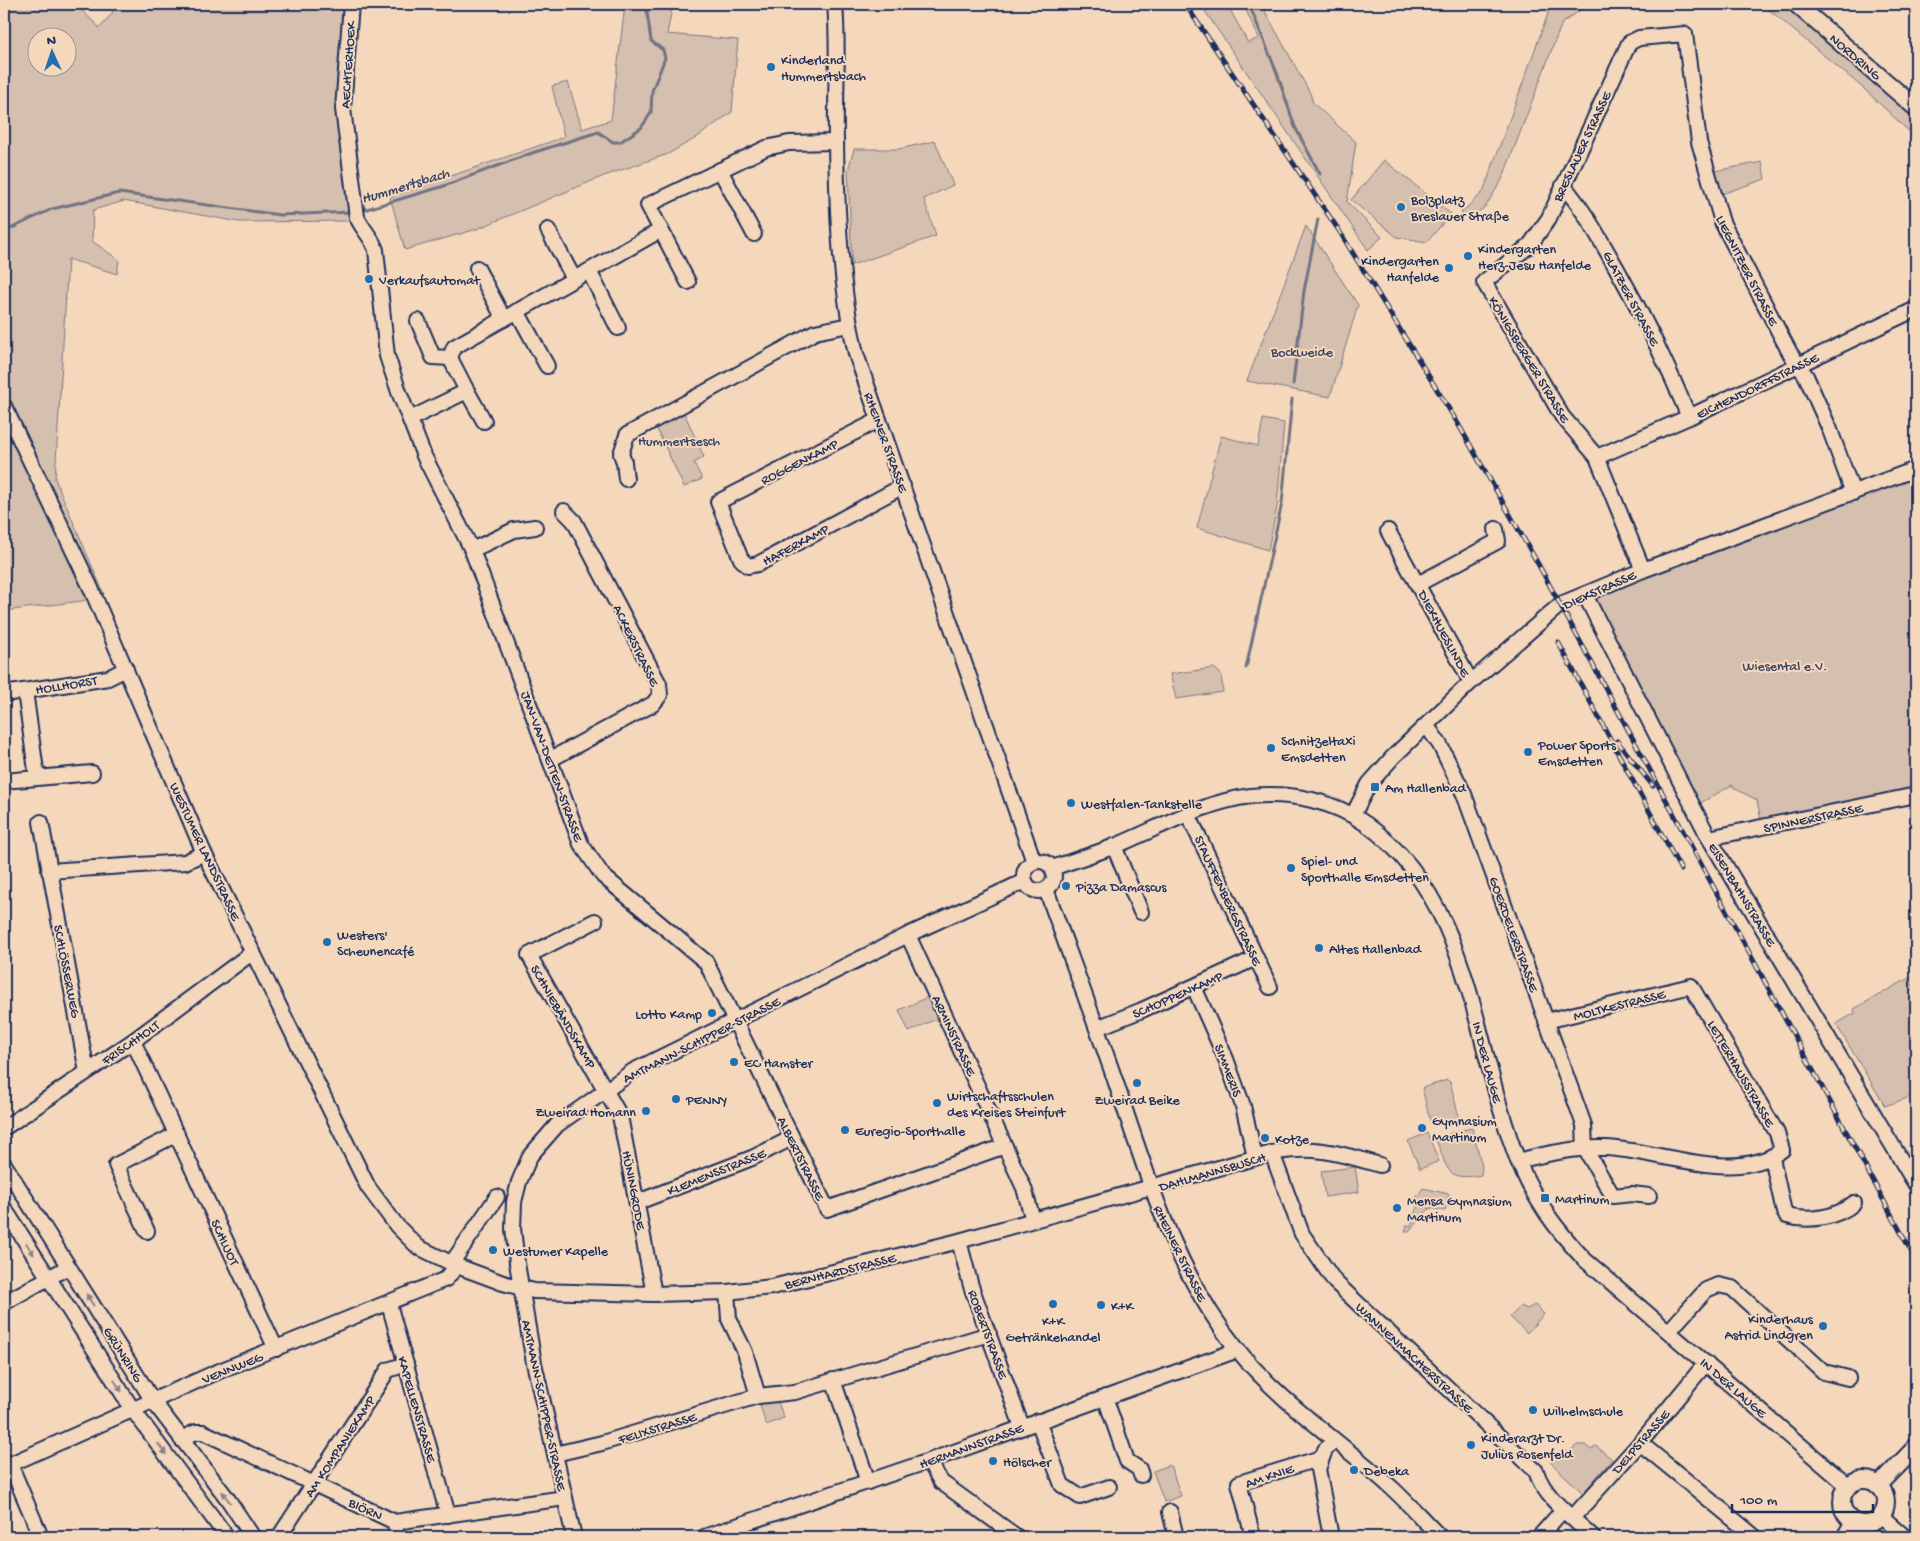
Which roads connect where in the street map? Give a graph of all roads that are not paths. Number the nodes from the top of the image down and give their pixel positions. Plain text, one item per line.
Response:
1 (351, 4) edge
2 (835, 4) edge
3 (1796, 4) edge
4 (1685, 34) joint
5 (1916, 108) edge
6 (836, 142) junction
7 (720, 170) junction
8 (1563, 185) junction
9 (548, 230) dead end
10 (661, 230) junction
11 (754, 234) dead end
12 (373, 241) joint
13 (477, 268) dead end
14 (588, 271) junction
15 (574, 279) junction
16 (688, 282) dead end
17 (1484, 282) joint
18 (1916, 309) edge
19 (517, 312) junction
20 (504, 319) junction
21 (418, 321) dead end
22 (850, 325) junction
23 (618, 328) dead end
24 (450, 358) junction
25 (1799, 365) junction
26 (547, 366) dead end
27 (467, 391) junction
28 (4, 406) edge
29 (1689, 417) junction
30 (410, 419) junction
31 (879, 420) junction
32 (484, 421) dead end
33 (1597, 457) junction
34 (1916, 469) edge
35 (626, 479) dead end
36 (903, 486) junction
37 (1853, 493) junction
38 (718, 502) joint
39 (564, 511) dead end
40 (535, 527) dead end
41 (1496, 529) dead end
42 (1388, 531) dead end
43 (472, 550) junction
44 (1644, 570) junction
45 (1418, 584) junction
46 (1585, 595) junction
47 (126, 669) junction
48 (1471, 682) junction
49 (25, 691) junction
50 (4, 694) edge
51 (1427, 726) junction
52 (551, 759) junction
53 (92, 773) dead end
54 (37, 778) junction
55 (4, 781) edge
56 (1916, 795) edge
57 (1188, 814) junction
58 (1353, 815) junction
59 (41, 822) dead end
60 (1709, 838) junction
61 (1114, 846) junction
62 (204, 853) junction
63 (1034, 862) junction
64 (1052, 868) junction
65 (49, 871) junction
66 (1025, 881) junction
67 (1046, 890) junction
68 (1141, 912) dead end
69 (595, 921) dead end
70 (908, 935) junction
71 (253, 952) junction
72 (1256, 958) junction
73 (1692, 986) joint
74 (1194, 987) junction
75 (1270, 987) dead end
76 (734, 1020) junction
77 (1546, 1021) junction
78 (1097, 1028) junction
79 (134, 1041) junction
80 (87, 1072) junction
81 (606, 1089) junction
82 (4, 1128) edge
83 (177, 1134) junction
84 (792, 1138) junction
85 (1005, 1146) junction
86 (1585, 1149) junction
87 (1272, 1153) junction
88 (1255, 1157) junction
89 (1772, 1158) junction
90 (1518, 1161) junction
91 (4, 1164) edge
92 (1380, 1165) dead end
93 (1916, 1185) edge
94 (1152, 1188) junction
95 (1649, 1196) dead end
96 (496, 1197) dead end
97 (638, 1202) junction
98 (1854, 1203) dead end
99 (4, 1208) edge
100 (1033, 1220) junction
101 (147, 1232) dead end
102 (958, 1241) junction
103 (454, 1265) junction
104 (68, 1267) junction
105 (49, 1279) junction
106 (520, 1288) junction
107 (727, 1292) junction
108 (654, 1294) junction
109 (4, 1303) edge
110 (389, 1304) junction
111 (1669, 1331) junction
112 (989, 1334) junction
113 (276, 1349) junction
114 (1238, 1350) junction
115 (1706, 1363) junction
116 (406, 1364) junction
117 (1848, 1378) dead end
118 (833, 1380) junction
119 (758, 1396) junction
120 (1105, 1397) junction
121 (153, 1401) junction
122 (133, 1410) junction
123 (1038, 1421) junction
124 (1022, 1427) junction
125 (181, 1439) junction
126 (1334, 1441) junction
127 (1640, 1442) junction
128 (1916, 1447) edge
129 (555, 1454) junction
130 (1322, 1458) junction
131 (929, 1461) junction
132 (7, 1466) edge
133 (1142, 1475) dead end
134 (868, 1482) junction
135 (314, 1484) junction
136 (1848, 1486) junction
137 (1878, 1486) junction
138 (1109, 1487) dead end
139 (565, 1498) junction
140 (1170, 1512) dead end
141 (1568, 1514) junction
142 (448, 1515) junction
143 (1881, 1516) junction
144 (395, 1522) junction
145 (1854, 1522) junction
146 (41, 1537) edge
147 (226, 1537) edge
148 (253, 1537) edge
149 (279, 1537) edge
150 (397, 1537) edge
151 (574, 1537) edge
152 (704, 1537) edge
153 (1017, 1537) edge
154 (1176, 1537) edge
155 (1253, 1537) edge
156 (1331, 1537) edge
157 (1440, 1537) edge
158 (1540, 1537) edge
159 (1593, 1537) edge
160 (1755, 1537) edge
161 (1845, 1537) edge
162 (1905, 1537) edge

1 - 12 street, AECHTERHOEK
2 - 6 street, RHEINER STRASSE
3 - 5 main road, NORDRING
4 - 8 street, BRESLAUER STRASSE
4 - 25 street, LIEGNITZER STRASSE
6 - 7 street
6 - 22 street, RHEINER STRASSE
7 - 10 street
7 - 11 street
8 - 17 street, BRESLAUER STRASSE
8 - 29 street, GLATZER STRASSE
9 - 15 street
10 - 14 street
10 - 16 street
12 - 30 street, JAN-VAN-DETTEN-STRASSE
13 - 20 street
14 - 15 street
14 - 23 street
15 - 19 street
17 - 33 street, KÖNIGSBERGER STRASSE
18 - 25 street, EICHENDORFFSTRASSE
19 - 20 street
19 - 26 street
20 - 24 street
21 - 24 street
22 - 31 street, RHEINER STRASSE
22 - 35 street
24 - 27 street
25 - 29 street, EICHENDORFFSTRASSE
25 - 37 street, LIEGNITZER STRASSE
27 - 30 street
27 - 32 street
28 - 47 street, WESTUMER LANDSTRASSE
29 - 33 street, EICHENDORFFSTRASSE
30 - 43 street, JAN-VAN-DETTEN-STRASSE
31 - 36 street, RHEINER STRASSE
31 - 38 street, ROGGENKAMP
33 - 44 street, KÖNIGSBERGER STRASSE
34 - 37 street, DIEKSTRASSE
36 - 38 street, HAFERKAMP
36 - 63 street, RHEINER STRASSE
37 - 44 street, DIEKSTRASSE
39 - 52 street, ACKERSTRASSE
40 - 43 street
41 - 45 street, DIEKHUESLINDE
42 - 45 street, DIEKHUESLINDE
43 - 52 street, JAN-VAN-DETTEN-STRASSE
44 - 46 street, DIEKSTRASSE
45 - 48 street, DIEKHUESLINDE
46 - 48 street, DIEKSTRASSE
46 - 60 street, EISENBAHNSTRASSE
47 - 49 street, HOLLHORST
47 - 62 street, WESTUMER LANDSTRASSE
48 - 51 street, DIEKSTRASSE
49 - 50 street, HOLLHORST
49 - 54 street
51 - 58 street, DIEKSTRASSE
51 - 77 street, GOERDELERSTRASSE
52 - 76 street, JAN-VAN-DETTEN-STRASSE
53 - 54 street
54 - 55 street
56 - 60 street, SPINNERSTRASSE
57 - 58 street, IN DER LAUGE
57 - 61 street, IN DER LAUGE
57 - 72 street, STAUFFENBERGSTRASSE
58 - 90 street, IN DER LAUGE
59 - 65 street, SCHLÖSSERWEG
60 - 93 street, EISENBAHNSTRASSE
61 - 64 street, IN DER LAUGE
61 - 68 street
62 - 65 street
62 - 71 street, WESTUMER LANDSTRASSE
63 - 64 street
63 - 66 street
64 - 67 street
65 - 80 street, SCHLÖSSERWEG
66 - 67 street
66 - 70 street, AMTMANN-SCHIPPER-STRASSE
67 - 78 street, RHEINER STRASSE
69 - 81 street, SCHNIEBÄNDSKAMP
70 - 76 street, AMTMANN-SCHIPPER-STRASSE
70 - 85 street, ARMINSTRASSE
71 - 79 street, FRISCHHOLT
71 - 103 street, WESTUMER LANDSTRASSE
72 - 74 street, SCHOPPENKAMP
72 - 75 street, STAUFFENBERGSTRASSE
73 - 77 street, MOLTKESTRASSE
73 - 89 street, LETTERHAUSSTRASSE
74 - 78 street, SCHOPPENKAMP
74 - 88 street, SIMMERIS
76 - 81 street, AMTMANN-SCHIPPER-STRASSE
76 - 84 street, ALBERTSTRASSE
77 - 86 street, GOERDELERSTRASSE
78 - 94 street, RHEINER STRASSE
79 - 80 street, FRISCHHOLT
79 - 83 street, SCHLUOT
80 - 82 street, FRISCHHOLT
81 - 97 street, HÜNINGRODE
81 - 106 street, AMTMANN-SCHIPPER-STRASSE
83 - 101 street
83 - 113 street, SCHLUOT
84 - 85 street, ALBERTSTRASSE
84 - 97 street, KLEMENSSTRASSE
85 - 100 street, ARMINSTRASSE
86 - 89 street
86 - 90 street
86 - 95 street
87 - 88 street, DAHLMANNSBUSCH
87 - 92 street
87 - 141 street, WANNENMACHERSTRASSE
88 - 94 street, DAHLMANNSBUSCH
89 - 98 street
90 - 111 street, IN DER LAUGE
91 - 104 street, GRÜNRING
94 - 100 street, BERNHARDSTRASSE
94 - 114 street, RHEINER STRASSE
96 - 103 street
97 - 108 street, HÜNINGRODE
99 -> 105 street, GRÜNRING
100 - 102 street, BERNHARDSTRASSE
102 - 107 street, BERNHARDSTRASSE
102 - 112 street, ROBERTSTRASSE
103 - 106 street, WESTUMER LANDSTRASSE
103 - 110 street, VENNWEG
104 - 105 street
121 -> 104 street, GRÜNRING
105 - 109 street
105 -> 122 street, GRÜNRING
106 - 108 street, BERNHARDSTRASSE
106 - 129 street, AMTMANN-SCHIPPER-STRASSE
107 - 108 street, BERNHARDSTRASSE
107 - 119 street
110 - 113 street, VENNWEG
110 - 116 street, KAPELLENSTRASSE
111 - 115 street, IN DER LAUGE
111 - 117 street
112 - 118 street, FELIXSTRASSE
112 - 124 street, ROBERTSTRASSE
113 - 121 street, VENNWEG
114 - 120 street, HERMANNSTRASSE
114 - 126 street, RHEINER STRASSE
115 - 127 street, DELPSTRASSE
115 - 136 street, IN DER LAUGE
116 - 135 street, AM KOMPANIEKAMP
116 - 142 street, KAPELLENSTRASSE
118 - 119 street, FELIXSTRASSE
118 - 134 street
119 - 129 street, FELIXSTRASSE
120 - 123 street, HERMANNSTRASSE
120 - 133 street
121 - 122 street, VENNWEG
121 - 125 street, GRÜNRING
122 - 132 street, VENNWEG
122 -> 147 street, GRÜNRING
123 - 124 street, HERMANNSTRASSE
123 - 138 street
124 - 131 street, HERMANNSTRASSE
125 - 135 street, BIÖRN
148 -> 125 street, GRÜNRING
126 - 130 street
126 - 157 street, RHEINER STRASSE
127 - 141 street, DELPSTRASSE
127 - 160 street
128 - 137 main road
129 - 139 street, AMTMANN-SCHIPPER-STRASSE
130 - 155 street, AM KNIE
130 - 156 street
131 - 134 street, HERMANNSTRASSE
131 - 153 street
132 - 146 street
134 - 152 street, HERMANNSTRASSE
135 - 144 street, BIÖRN
135 - 149 street, AM KOMPANIEKAMP
136 - 137 main road
136 - 145 main road
137 - 143 main road
139 - 142 street, BIÖRN
139 - 151 street, AMTMANN-SCHIPPER-STRASSE
140 - 154 street
141 - 158 street, DELPSTRASSE
141 - 159 street, WANNENMACHERSTRASSE
142 - 144 street, BIÖRN
143 - 145 main road
143 - 162 street
144 - 150 street
145 - 161 main road

